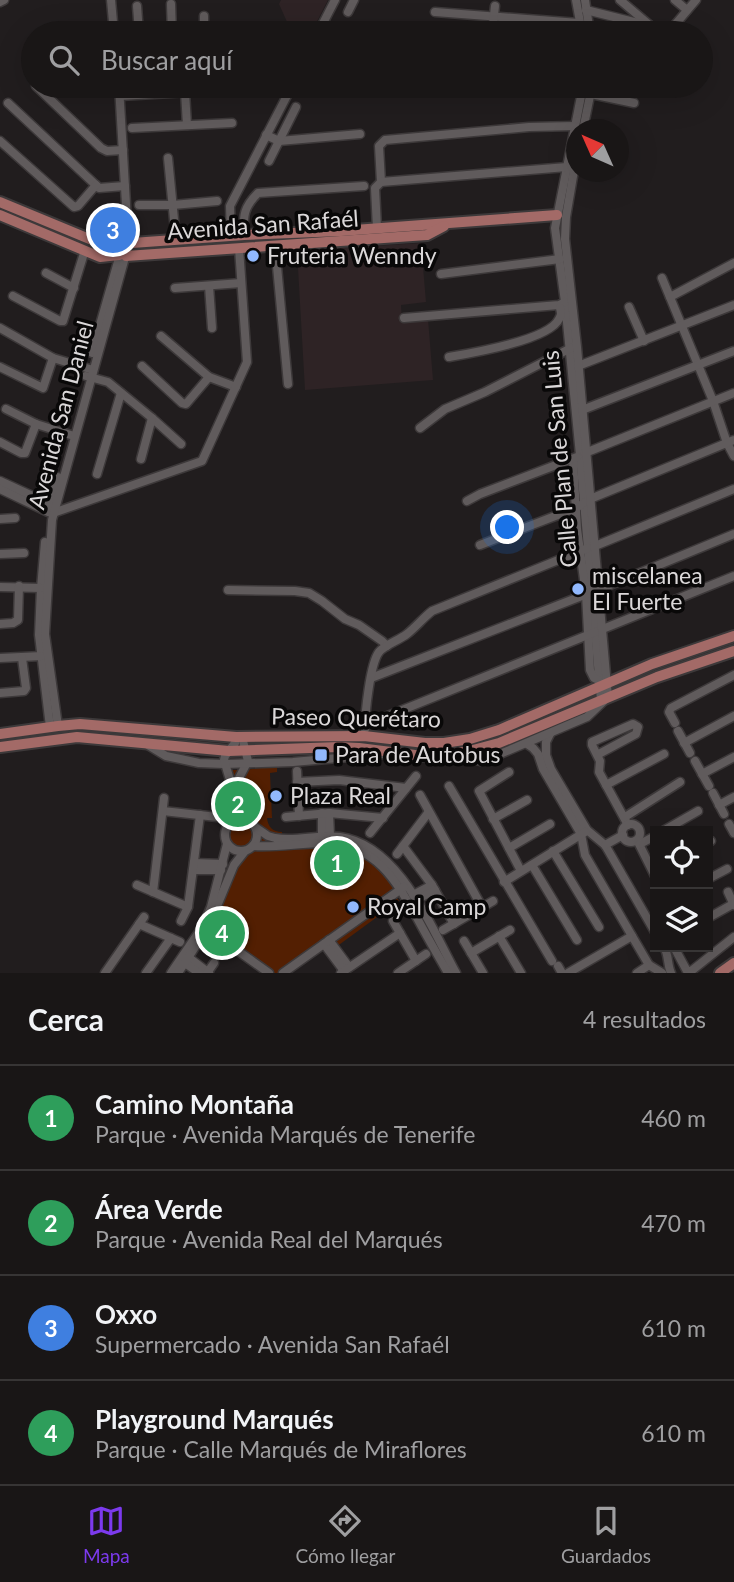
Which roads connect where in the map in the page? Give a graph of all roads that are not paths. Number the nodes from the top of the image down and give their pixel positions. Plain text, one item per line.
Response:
1 (111, 0) edge
2 (335, 0) edge
3 (354, 0) edge
4 (576, 0) edge
5 (620, 0) edge
6 (675, 0) edge
7 (696, 0) edge
8 (171, 4) dead end
9 (585, 5) edge
10 (137, 6) dead end
11 (495, 6) dead end
12 (687, 10) junction
13 (348, 12) dead end
14 (435, 12) dead end
15 (204, 16) dead end
16 (494, 17) junction
17 (113, 21) edge
18 (138, 21) edge
19 (172, 21) edge
20 (204, 21) edge
21 (324, 21) edge
22 (494, 21) edge
23 (551, 21) edge
24 (579, 21) edge
25 (635, 21) edge
26 (644, 21) edge
27 (678, 21) edge
28 (48, 98) edge
29 (120, 98) edge
30 (185, 98) edge
31 (286, 98) edge
32 (582, 98) edge
33 (588, 98) edge
34 (617, 98) edge
35 (8, 103) dead end
36 (634, 103) dead end
37 (296, 107) dead end
38 (580, 119) edge
39 (582, 119) edge
40 (232, 123) dead end
41 (187, 125) junction
42 (132, 128) dead end
43 (566, 128) edge
44 (360, 134) dead end
45 (267, 135) junction
46 (0, 141) edge
47 (279, 141) junction
48 (123, 150) junction
49 (168, 158) dead end
50 (269, 161) dead end
51 (566, 167) edge
52 (566, 175) edge
53 (382, 182) junction
54 (570, 182) edge
55 (96, 186) junction
56 (125, 186) junction
57 (364, 186) dead end
58 (217, 201) dead end
59 (0, 202) edge
60 (139, 205) dead end
61 (173, 205) junction
62 (0, 215) edge
63 (561, 216) junction
64 (26, 219) junction
65 (450, 223) junction
66 (377, 228) junction
67 (244, 235) junction
68 (231, 236) junction
69 (342, 236) junction
70 (176, 240) junction
71 (127, 242) junction
72 (275, 245) junction
73 (239, 248) junction
74 (85, 250) junction
75 (123, 256) junction
76 (560, 259) junction
77 (734, 263) edge
78 (47, 273) dead end
79 (441, 274) dead end
80 (662, 278) dead end
81 (241, 283) junction
82 (209, 286) junction
83 (74, 288) junction
84 (175, 288) dead end
85 (13, 296) dead end
86 (670, 297) junction
87 (562, 303) junction
88 (734, 305) edge
89 (629, 307) dead end
90 (404, 318) dead end
91 (682, 325) junction
92 (0, 328) edge
93 (212, 328) dead end
94 (161, 336) dead end
95 (644, 341) junction
96 (573, 348) junction
97 (734, 351) edge
98 (449, 357) dead end
99 (53, 358) junction
100 (142, 366) dead end
101 (578, 366) junction
102 (699, 366) junction
103 (0, 367) edge
104 (89, 373) junction
105 (209, 377) junction
106 (288, 384) dead end
107 (236, 387) junction
108 (121, 393) junction
109 (734, 393) edge
110 (713, 401) junction
111 (6, 409) dead end
112 (582, 410) junction
113 (152, 418) junction
114 (36, 424) junction
115 (420, 428) dead end
116 (72, 435) junction
117 (731, 441) edge
118 (0, 442) edge
119 (181, 444) dead end
120 (579, 456) junction
121 (734, 456) edge
122 (141, 459) dead end
123 (97, 474) dead end
124 (0, 481) edge
125 (0, 489) edge
126 (734, 489) edge
127 (467, 501) dead end
128 (583, 503) junction
129 (53, 510) junction
130 (15, 518) dead end
131 (0, 519) edge
132 (734, 534) edge
133 (480, 545) dead end
134 (588, 548) junction
135 (24, 553) dead end
136 (0, 554) edge
137 (734, 576) edge
138 (19, 586) junction
139 (0, 587) edge
140 (41, 588) junction
141 (228, 590) dead end
142 (592, 592) junction
143 (42, 616) junction
144 (0, 624) edge
145 (595, 633) junction
146 (734, 636) edge
147 (387, 646) junction
148 (734, 650) edge
149 (42, 656) junction
150 (0, 658) edge
151 (22, 658) junction
152 (734, 675) edge
153 (371, 678) junction
154 (601, 683) junction
155 (0, 693) edge
156 (604, 698) junction
157 (734, 716) edge
158 (54, 726) junction
159 (364, 730) junction
160 (550, 733) junction
161 (0, 734) edge
162 (239, 737) junction
163 (142, 742) junction
164 (684, 743) junction
165 (527, 744) junction
166 (0, 747) edge
167 (229, 751) junction
168 (244, 751) junction
169 (397, 753) junction
170 (453, 754) junction
171 (664, 754) dead end
172 (597, 755) junction
173 (734, 757) edge
174 (224, 764) junction
175 (247, 764) junction
176 (297, 771) dead end
177 (509, 772) dead end
178 (702, 774) junction
179 (416, 776) dead end
180 (297, 782) junction
181 (680, 782) dead end
182 (606, 785) junction
183 (449, 786) dead end
184 (406, 788) junction
185 (419, 795) dead end
186 (734, 797) edge
187 (164, 798) dead end
188 (527, 800) dead end
189 (719, 805) junction
190 (163, 811) junction
191 (698, 811) dead end
192 (326, 813) junction
193 (345, 813) junction
194 (428, 813) junction
195 (724, 814) dead end
196 (200, 815) junction
197 (299, 816) junction
198 (217, 817) dead end
199 (286, 817) dead end
200 (383, 818) junction
201 (494, 819) junction
202 (627, 821) junction
203 (231, 822) junction
204 (550, 824) dead end
205 (729, 824) dead end
206 (253, 825) junction
207 (672, 826) edge
208 (584, 832) junction
209 (734, 834) edge
210 (326, 836) junction
211 (624, 837) junction
212 (650, 838) edge
213 (639, 842) junction
214 (227, 844) junction
215 (403, 846) junction
216 (249, 848) junction
217 (509, 848) junction
218 (607, 848) junction
219 (554, 851) junction
220 (397, 854) dead end
221 (531, 865) junction
222 (650, 865) edge
223 (193, 867) junction
224 (222, 867) junction
225 (727, 869) dead end
226 (521, 871) junction
227 (713, 876) edge
228 (504, 882) junction
229 (137, 885) dead end
230 (404, 887) junction
231 (433, 888) junction
232 (153, 892) junction
233 (728, 892) dead end
234 (415, 897) junction
235 (493, 901) dead end
236 (734, 904) edge
237 (188, 907) junction
238 (482, 907) junction
239 (713, 915) edge
240 (181, 921) dead end
241 (393, 921) dead end
242 (650, 923) edge
243 (454, 924) junction
244 (599, 927) dead end
245 (205, 928) junction
246 (443, 930) dead end
247 (510, 930) dead end
248 (400, 933) junction
249 (499, 936) junction
250 (632, 936) junction
251 (734, 937) edge
252 (171, 938) junction
253 (577, 940) dead end
254 (464, 941) dead end
255 (180, 942) dead end
256 (327, 942) junction
257 (666, 952) edge
258 (677, 952) edge
259 (471, 953) junction
260 (426, 954) dead end
261 (187, 960) junction
262 (416, 961) junction
263 (214, 963) dead end
264 (734, 963) edge
265 (649, 965) junction
266 (557, 967) edge
267 (345, 971) edge
268 (639, 972) edge
269 (666, 972) edge
270 (105, 973) edge
271 (146, 973) edge
272 (171, 973) edge
273 (177, 973) edge
274 (206, 973) edge
275 (269, 973) edge
276 (283, 973) edge
277 (398, 973) edge
278 (447, 973) edge
279 (456, 973) edge
280 (483, 973) edge
281 (521, 973) edge
282 (568, 973) edge
283 (720, 973) edge

1 - 17 street
2 - 21 street
3 - 13 street
4 - 24 street
5 - 26 street
6 - 12 street
7 - 12 street
8 - 19 street
9 - 25 street
10 - 18 street
11 - 16 street
12 - 27 street
14 - 16 street
15 - 20 street
16 - 22 street
16 - 23 street
28 - 48 street
29 - 48 street, Avenida San Daniel
30 - 41 street
31 - 45 street
32 - 38 street
33 - 39 street
34 - 36 street
35 - 55 street
37 - 47 street
40 - 41 street
41 - 42 street
43 - 53 street
44 - 47 street
45 - 47 street
45 - 68 street
46 - 55 street
47 - 50 street
48 - 56 street, Avenida San Daniel
49 - 61 street
51 - 53 street
52 - 63 street
53 - 66 street
54 - 63 street
55 - 56 street
56 - 71 street, Avenida San Daniel
57 - 67 street
58 - 61 street
59 - 64 main road, Avenida San Rafaél
60 - 61 street
61 - 70 street
62 - 64 main road, Avenida San Rafaél
63 - 65 main road, Avenida San Rafaél
63 - 76 street, Calle Plan de San Luis
63 - 96 street, Calle Plan de San Luis
64 - 71 main road, Avenida San Rafaél
64 - 74 main road, Avenida San Rafaél
65 - 66 main road, Avenida San Rafaél
65 - 69 main road, Avenida San Rafaél
66 - 69 main road, Avenida San Rafaél
67 - 68 main road, Avenida San Rafaél
67 - 69 main road, Avenida San Rafaél
68 - 70 main road, Avenida San Rafaél
69 - 72 main road, Avenida San Rafaél
70 - 71 main road, Avenida San Rafaél
71 - 75 street, Avenida San Daniel
72 - 73 main road, Avenida San Rafaél
72 - 106 street
73 - 75 main road, Avenida San Rafaél
73 - 81 street
74 - 75 main road, Avenida San Rafaél
74 - 83 street
75 - 104 street, Avenida San Daniel
76 - 79 street
76 - 87 street, Calle Plan de San Luis
77 - 86 street
78 - 83 street
80 - 86 street
81 - 82 street
81 - 107 street
82 - 84 street
82 - 93 street
83 - 85 street
86 - 91 street
87 - 90 street
87 - 96 street, Calle Plan de San Luis
87 - 98 street
88 - 91 street
89 - 95 street
91 - 95 street
91 - 102 street
92 - 99 street
94 - 105 street
95 - 101 street
96 - 101 street, Calle Plan de San Luis
96 - 115 street
96 - 120 street, Calle Plan de San Luis
97 - 102 street
99 - 103 street
99 - 104 street
100 - 105 street
101 - 112 street, Calle Plan de San Luis
102 - 110 street
102 - 112 street
104 - 108 street
104 - 116 street, Avenida San Daniel
105 - 107 street
107 - 129 street
108 - 113 street
108 - 123 street
109 - 110 street
110 - 117 street
110 - 120 street
111 - 114 street
112 - 120 street, Calle Plan de San Luis
113 - 119 street
113 - 122 street
114 - 116 street
114 - 118 street
116 - 129 street, Avenida San Daniel
117 - 121 street
117 - 128 street
120 - 127 street
120 - 128 street, Calle Plan de San Luis
120 - 128 street
124 - 129 street
125 - 129 street
126 - 134 street
128 - 133 street
128 - 134 street, Calle Plan de San Luis
128 - 134 street
129 - 140 street, Avenida San Daniel
129 - 143 street, Avenida San Daniel
130 - 131 street
132 - 142 street
134 - 142 street, Calle Plan de San Luis
134 - 142 street
134 - 147 street
135 - 136 street
137 - 145 street
138 - 139 street
138 - 140 street
138 - 144 street
140 - 143 street, Avenida San Daniel
141 - 147 street
142 - 145 street, Calle Plan de San Luis
142 - 145 street
142 - 153 street
143 - 149 street, Avenida San Daniel
143 - 158 street, Avenida San Daniel
145 - 154 street, Calle Plan de San Luis
145 - 154 street
145 - 159 street
146 - 154 main road, Paseo Querétaro
147 - 153 street
148 - 156 main road, Paseo Querétaro
149 - 151 street
149 - 158 street, Avenida San Daniel
150 - 151 street
151 - 155 street
152 - 164 street
153 - 159 street
154 - 156 street, Calle Plan de San Luis
154 - 159 main road, Paseo Querétaro
156 - 160 street
156 - 170 main road, Paseo Querétaro
157 - 164 street
158 - 161 main road, Paseo Querétaro
158 - 162 main road, Paseo Querétaro
159 - 162 main road, Paseo Querétaro
160 - 165 street
160 - 208 street
162 - 167 street
162 - 168 street
163 - 166 main road, Paseo Querétaro
163 - 167 main road, Paseo Querétaro
163 - 174 street
164 - 178 street
165 - 170 street
165 - 208 street
167 - 168 main road, Paseo Querétaro
167 - 174 street
168 - 169 main road, Paseo Querétaro
168 - 175 street
169 - 170 main road, Paseo Querétaro
169 - 175 street
171 - 182 street
172 - 172 street
172 - 182 street
173 - 178 street
174 - 175 street
174 - 203 street
175 - 206 street
176 - 180 street
177 - 201 street
178 - 189 street
179 - 184 street
180 - 184 street
180 - 197 street
181 - 202 street
182 - 202 street
183 - 228 street
184 - 200 street
185 - 194 street
186 - 189 street
187 - 190 street
188 - 201 street
189 - 195 street
190 - 196 street
190 - 232 street
191 - 207 street
192 - 193 street
192 - 197 street
192 - 210 street
193 - 200 street
193 - 200 street
194 - 215 street
194 - 238 street
196 - 198 street
196 - 223 street
197 - 199 street
201 - 217 street
202 - 211 street
202 - 213 street
203 - 206 street
203 - 214 street
204 - 217 street
205 - 209 street
206 - 210 street
206 - 216 street
208 - 218 street
208 - 219 street
208 - 250 street
210 - 230 street
211 - 213 street
211 - 218 street
212 - 213 street
213 - 222 street
214 - 216 street
214 - 224 street
215 - 220 street
215 - 231 street
216 - 230 street
216 - 245 street
217 - 226 street
218 - 242 street
219 - 221 street
219 - 244 street
221 - 226 street
221 - 253 street
223 - 224 street
223 - 237 street
224 - 245 street
225 - 227 street
226 - 228 street
228 - 266 street
229 - 232 street
230 - 234 street
230 - 256 street
230 - 278 street
231 - 234 street
231 - 243 street
232 - 237 street
233 - 236 street
234 - 279 street
235 - 238 street
236 - 239 street
237 - 240 street
238 - 243 street
241 - 248 street
243 - 246 street
245 - 261 street
245 - 272 street
245 - 275 street
247 - 249 street
248 - 262 street
248 - 267 street
249 - 259 street
249 - 281 street
250 - 265 street
250 - 282 street
251 - 258 street
252 - 255 street
252 - 270 street
252 - 271 street
254 - 259 street
256 - 267 street
256 - 276 street
257 - 269 street
259 - 280 street
260 - 262 street
261 - 273 street
261 - 274 street
262 - 277 street
263 - 274 street
264 - 283 main road
265 - 268 street
265 - 269 street

